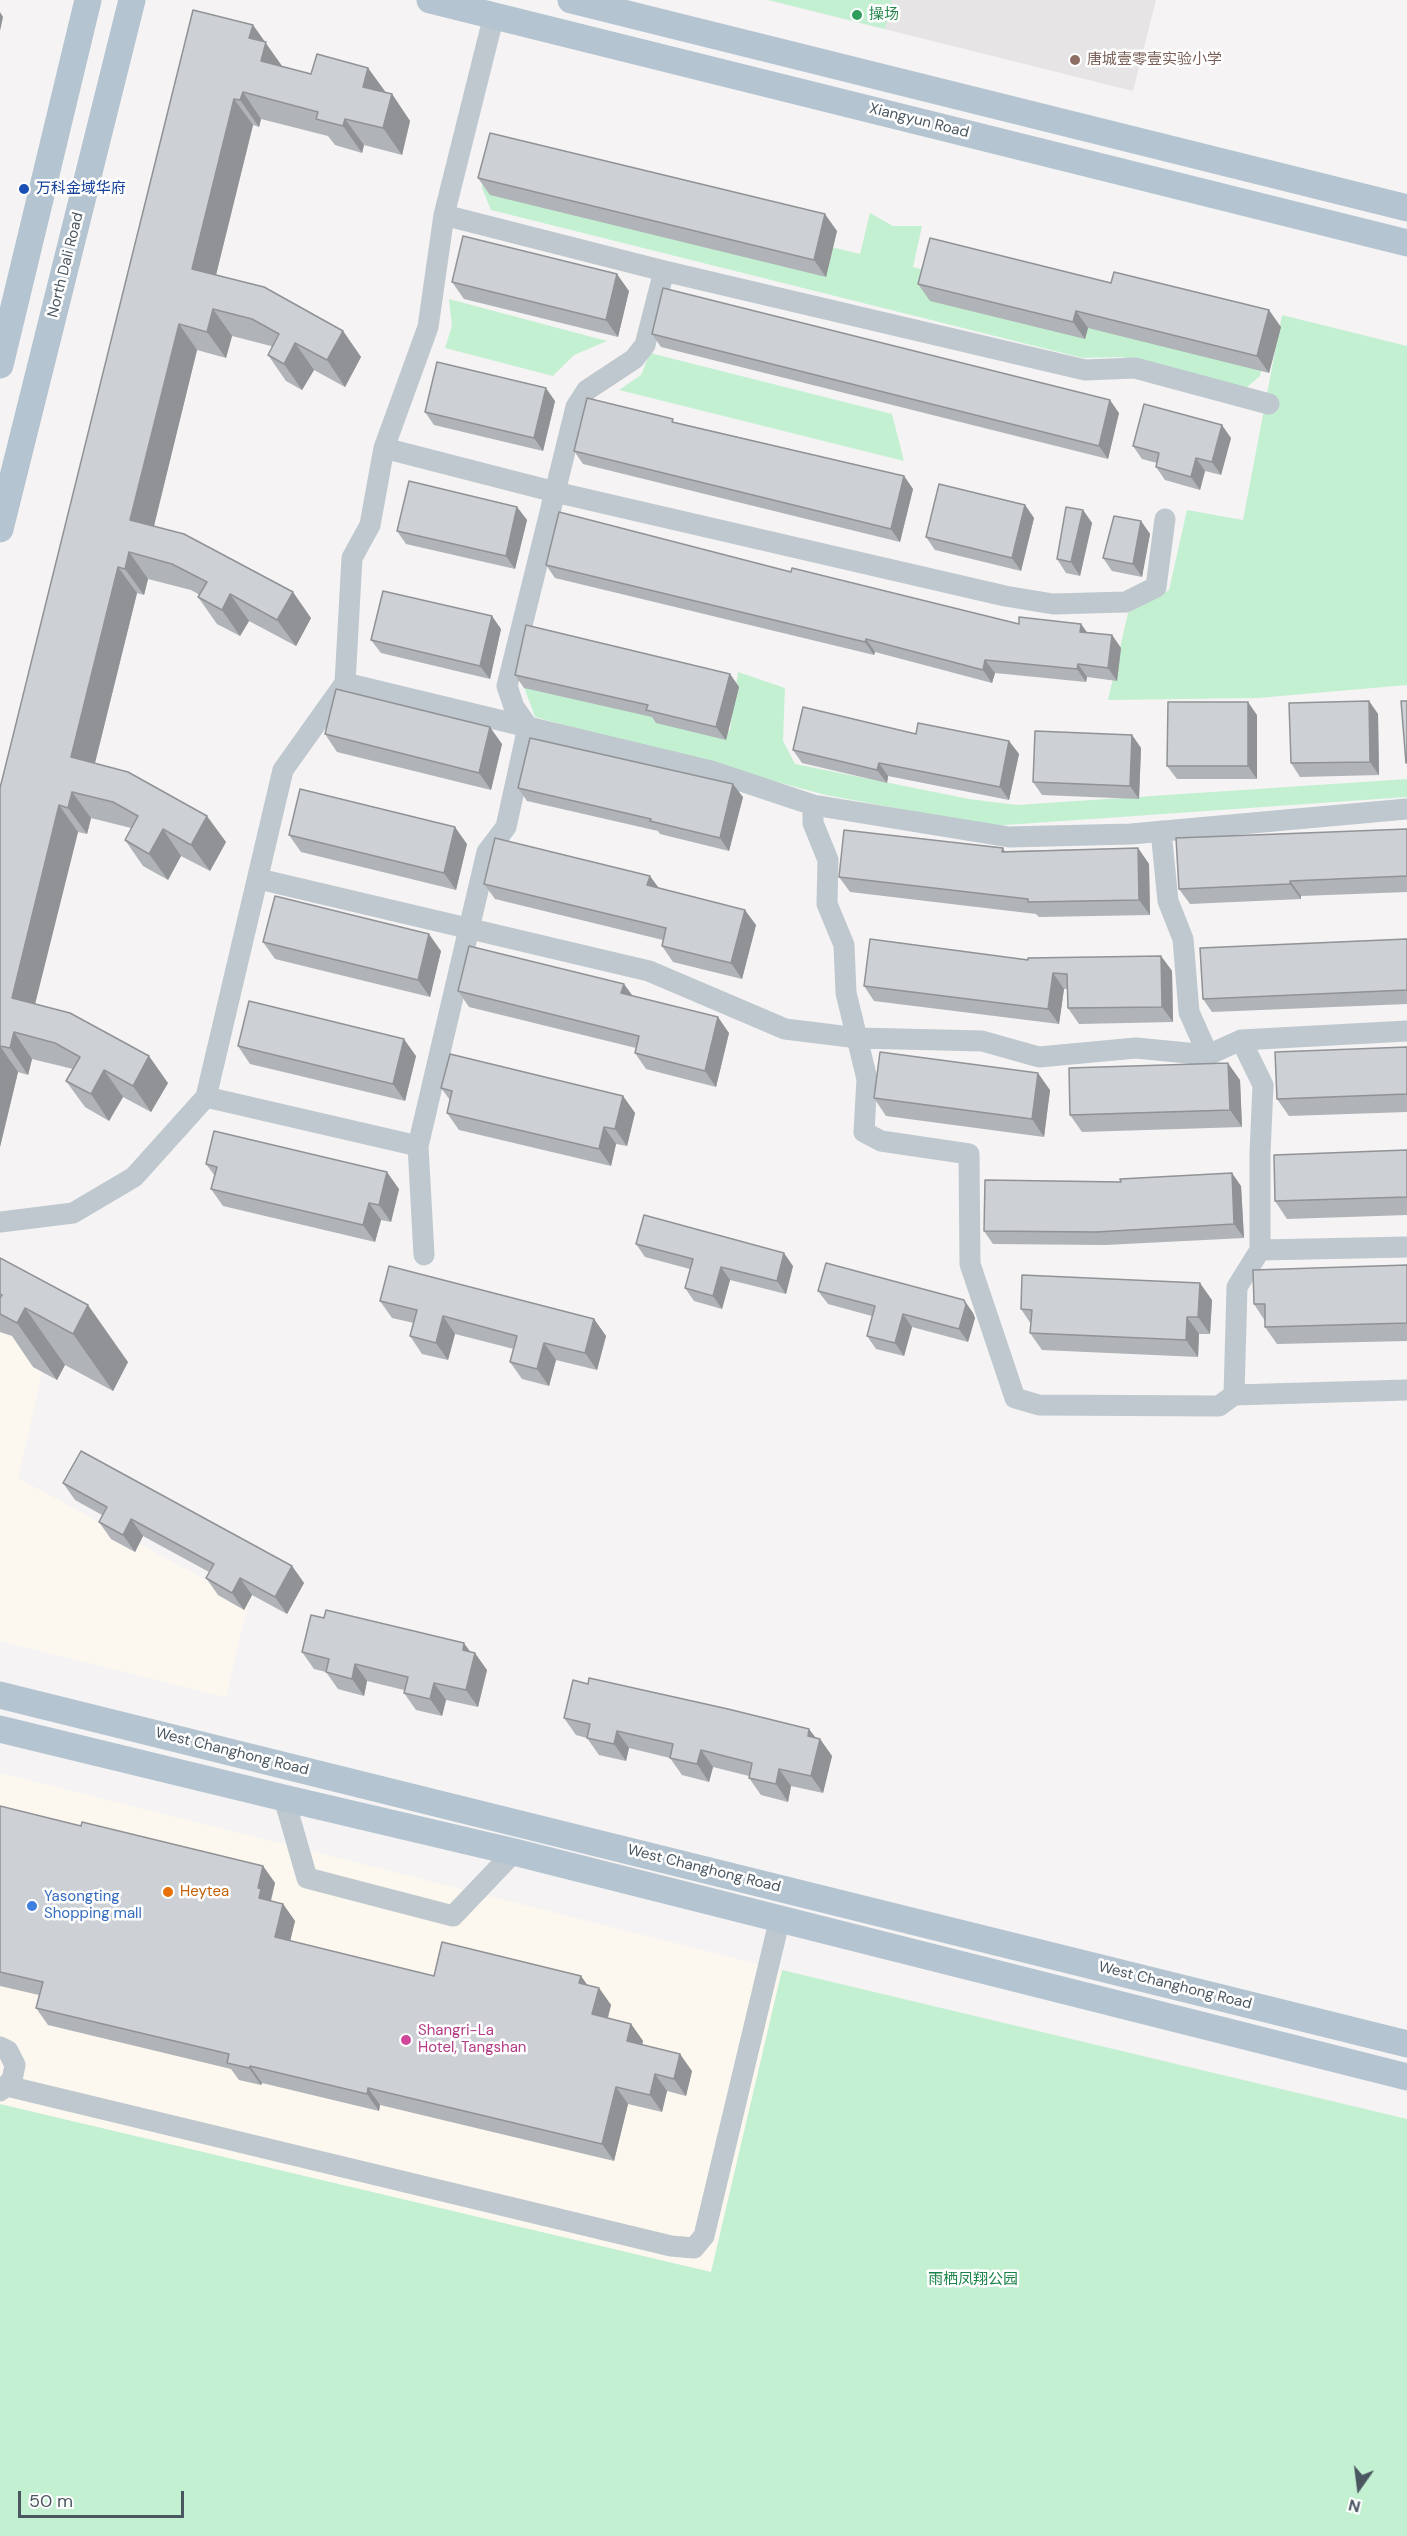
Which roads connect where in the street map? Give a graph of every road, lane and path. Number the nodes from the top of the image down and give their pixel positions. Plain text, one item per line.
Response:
1 (88, 0) edge
2 (132, 0) edge
3 (430, 0) edge
4 (571, 0) edge
5 (494, 15) junction
6 (1407, 208) edge
7 (444, 215) junction
8 (1407, 243) edge
9 (664, 271) junction
10 (0, 365) edge
11 (1269, 404) dead end
12 (384, 448) junction
13 (555, 492) junction
14 (1165, 519) dead end
15 (0, 529) edge
16 (345, 684) junction
17 (528, 727) junction
18 (813, 805) junction
19 (1407, 809) edge
20 (1161, 831) junction
21 (259, 879) junction
22 (469, 928) junction
23 (1407, 1031) edge
24 (858, 1038) junction
25 (1241, 1040) junction
26 (1208, 1056) junction
27 (206, 1097) junction
28 (418, 1146) junction
29 (0, 1222) edge
30 (1407, 1247) edge
31 (1260, 1250) junction
32 (424, 1255) dead end
33 (1407, 1390) edge
34 (1234, 1395) junction
35 (0, 1695) edge
36 (0, 1729) edge
37 (284, 1798) junction
38 (514, 1852) junction
39 (780, 1918) junction
40 (1407, 2044) edge
41 (0, 2047) edge
42 (1407, 2077) edge
43 (4, 2088) edge

1 - 10 main road
2 - 15 main road, North Dali Road
3 - 5 main road, Xiangyun Road
4 - 6 main road
5 - 7 lane
5 - 8 main road, Xiangyun Road
7 - 9 lane
7 - 12 lane
9 - 11 lane
9 - 13 lane
12 - 13 lane
12 - 16 lane
13 - 14 lane
13 - 17 lane
16 - 17 lane
16 - 21 lane
17 - 18 lane
17 - 22 lane
18 - 20 lane
18 - 24 lane
19 - 20 lane
20 - 26 lane
21 - 22 lane
21 - 27 lane
22 - 24 lane
22 - 28 lane
23 - 25 lane
24 - 26 lane
24 - 34 lane
25 - 26 lane
25 - 31 lane
27 - 28 lane
27 - 29 lane
28 - 32 lane
30 - 31 lane
31 - 34 lane
33 - 34 lane
35 - 40 main road, West Changhong Road
36 - 37 main road, West Changhong Road
37 - 38 main road, West Changhong Road
37 - 38 lane
38 - 39 main road, West Changhong Road
39 - 42 main road, West Changhong Road
39 - 43 lane
41 - 43 lane

